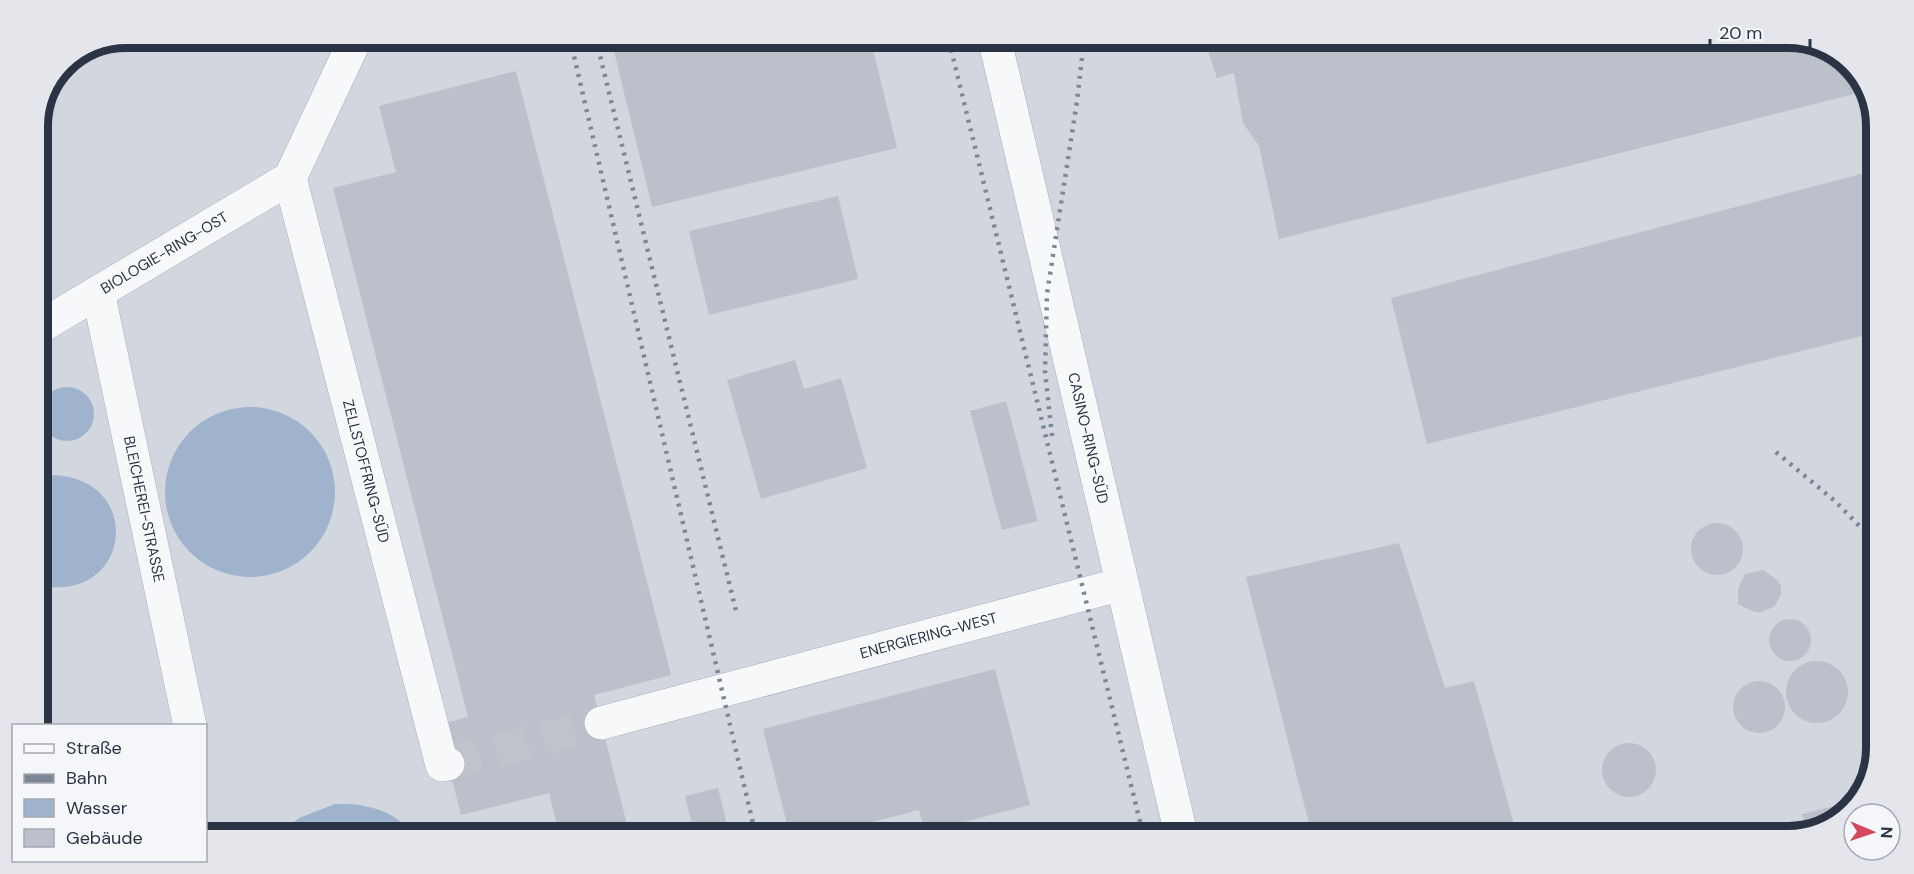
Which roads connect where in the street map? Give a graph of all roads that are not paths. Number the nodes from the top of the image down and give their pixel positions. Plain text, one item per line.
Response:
1 (351, 48) edge
2 (999, 48) edge
3 (290, 178) junction
4 (98, 292) junction
5 (48, 322) edge
6 (1122, 584) junction
7 (601, 723) tunnel mouth
8 (190, 724) edge
9 (445, 764) dead end
10 (1179, 826) edge

1 - 3 lane
2 - 6 lane, CASINO-RING-SÜD
3 - 4 lane, BIOLOGIE-RING-OST
3 - 9 lane, ZELLSTOFFRING-SÜD
4 - 5 lane, BIOLOGIE-RING-OST
4 - 8 lane, BLEICHEREI-STRASSE
6 - 7 lane, ENERGIERING-WEST
6 - 10 lane, CASINO-RING-SÜD

